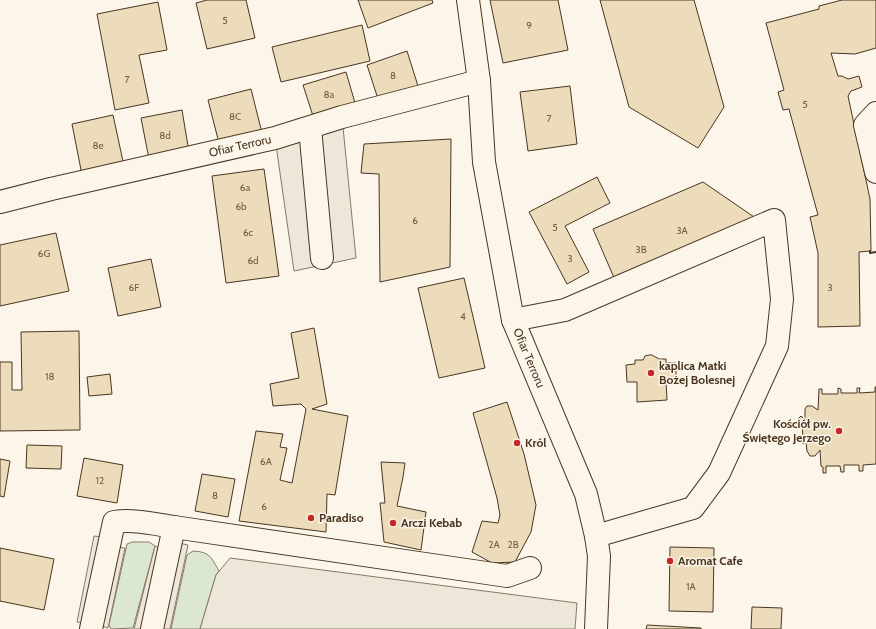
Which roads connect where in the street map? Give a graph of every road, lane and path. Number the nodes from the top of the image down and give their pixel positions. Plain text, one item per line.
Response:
1 (468, 0) edge
2 (479, 81) junction
3 (876, 113) edge
4 (310, 128) junction
5 (876, 172) edge
6 (0, 202) edge
7 (322, 258) dead end
8 (513, 320) junction
9 (174, 527) junction
10 (596, 536) junction
11 (530, 568) dead end
12 (91, 629) edge
13 (152, 629) edge
14 (596, 629) edge

1 - 2 street, Ofiar Terroru
2 - 4 street, Ofiar Terroru
2 - 8 street, Ofiar Terroru
3 - 5 street
4 - 6 street, Ofiar Terroru
4 - 7 street
8 - 10 street, Ofiar Terroru
8 - 10 street
9 - 11 street
9 - 12 street
9 - 13 street
10 - 14 street, Ofiar Terroru

